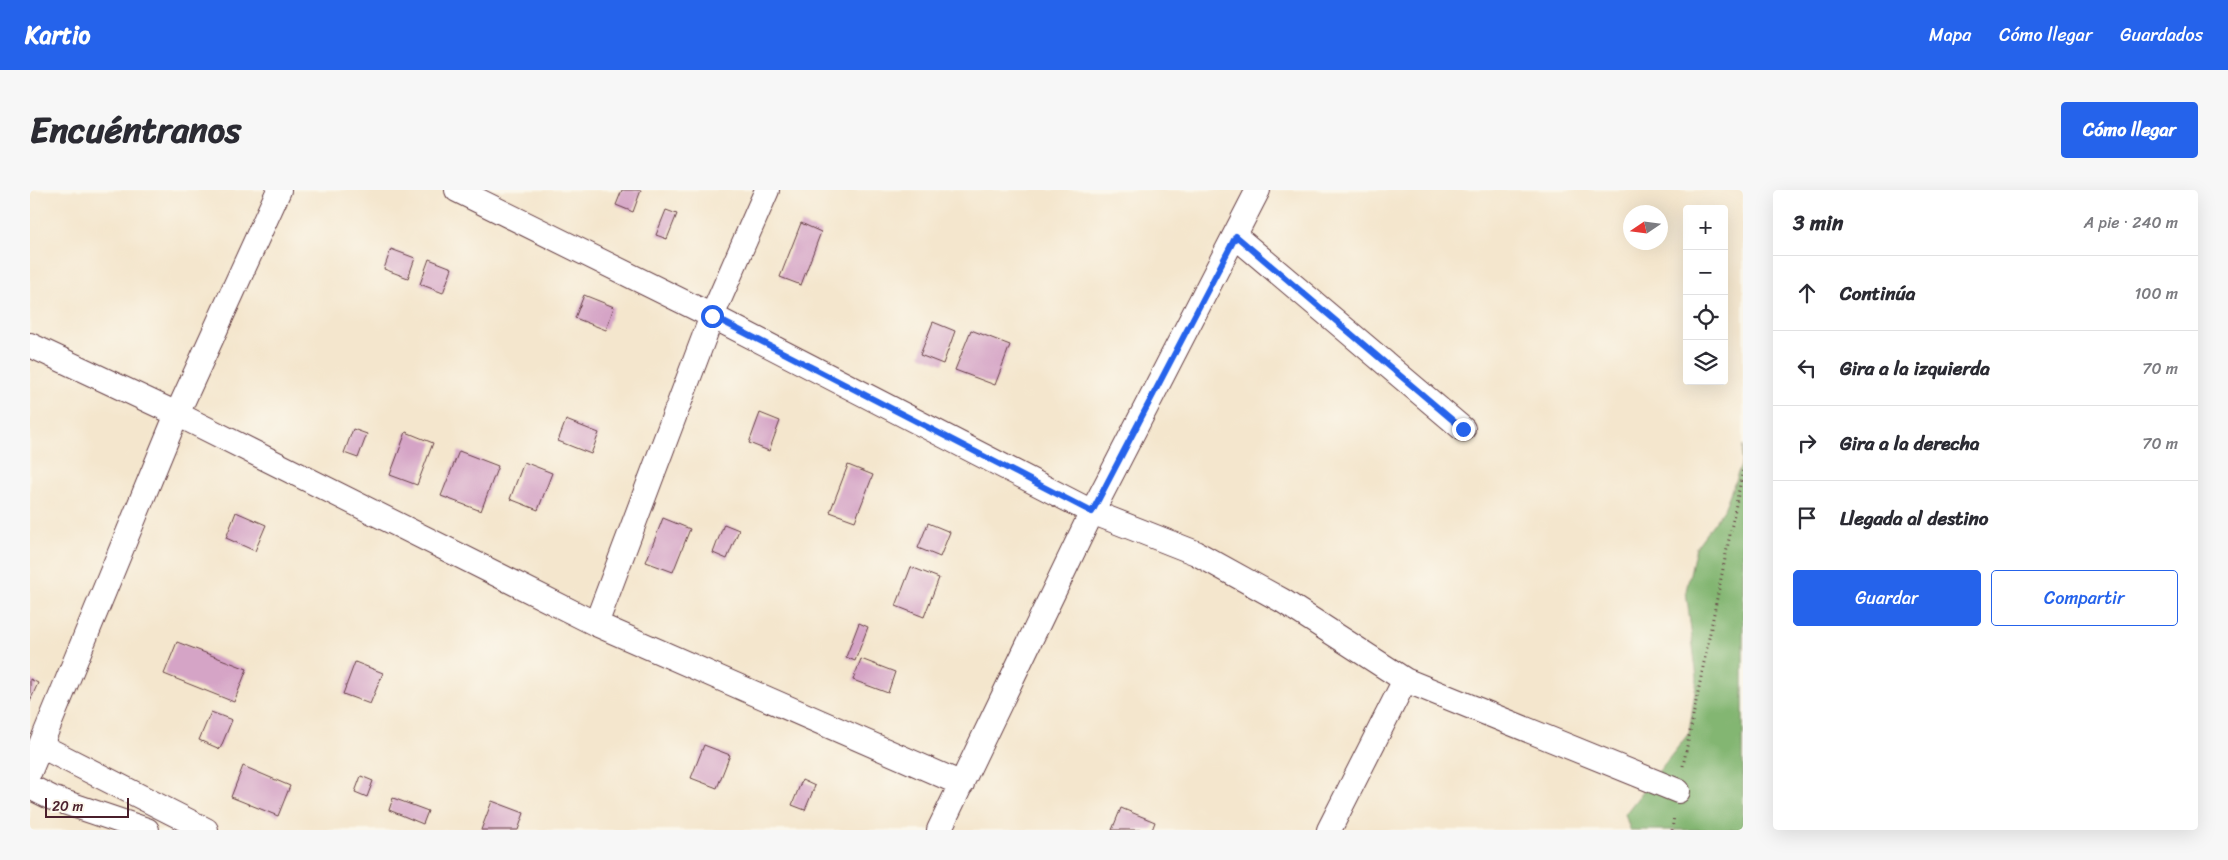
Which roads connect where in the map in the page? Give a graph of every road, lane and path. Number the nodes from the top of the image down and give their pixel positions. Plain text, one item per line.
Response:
1 (279, 190) edge
2 (457, 190) edge
3 (767, 190) edge
4 (1258, 190) edge
5 (1236, 236) junction
6 (712, 316) junction
7 (30, 345) edge
8 (178, 414) junction
9 (1463, 429) dead end
10 (1743, 470) edge
11 (1092, 512) junction
12 (596, 624) junction
13 (1405, 680) junction
14 (41, 746) junction
15 (30, 773) edge
16 (962, 784) junction
17 (1678, 791) joint
18 (147, 830) edge
19 (206, 830) edge
20 (939, 830) edge
21 (1328, 830) edge

1 - 8 street
2 - 6 street
3 - 6 street
4 - 5 street
5 - 9 street
5 - 11 street
6 - 11 street
6 - 12 street
7 - 8 street
8 - 12 street
8 - 14 street
10 - 17 path
11 - 13 street
11 - 16 street
12 - 16 street
13 - 17 street
13 - 21 street
14 - 15 street
14 - 19 street
15 - 18 street
16 - 20 street

